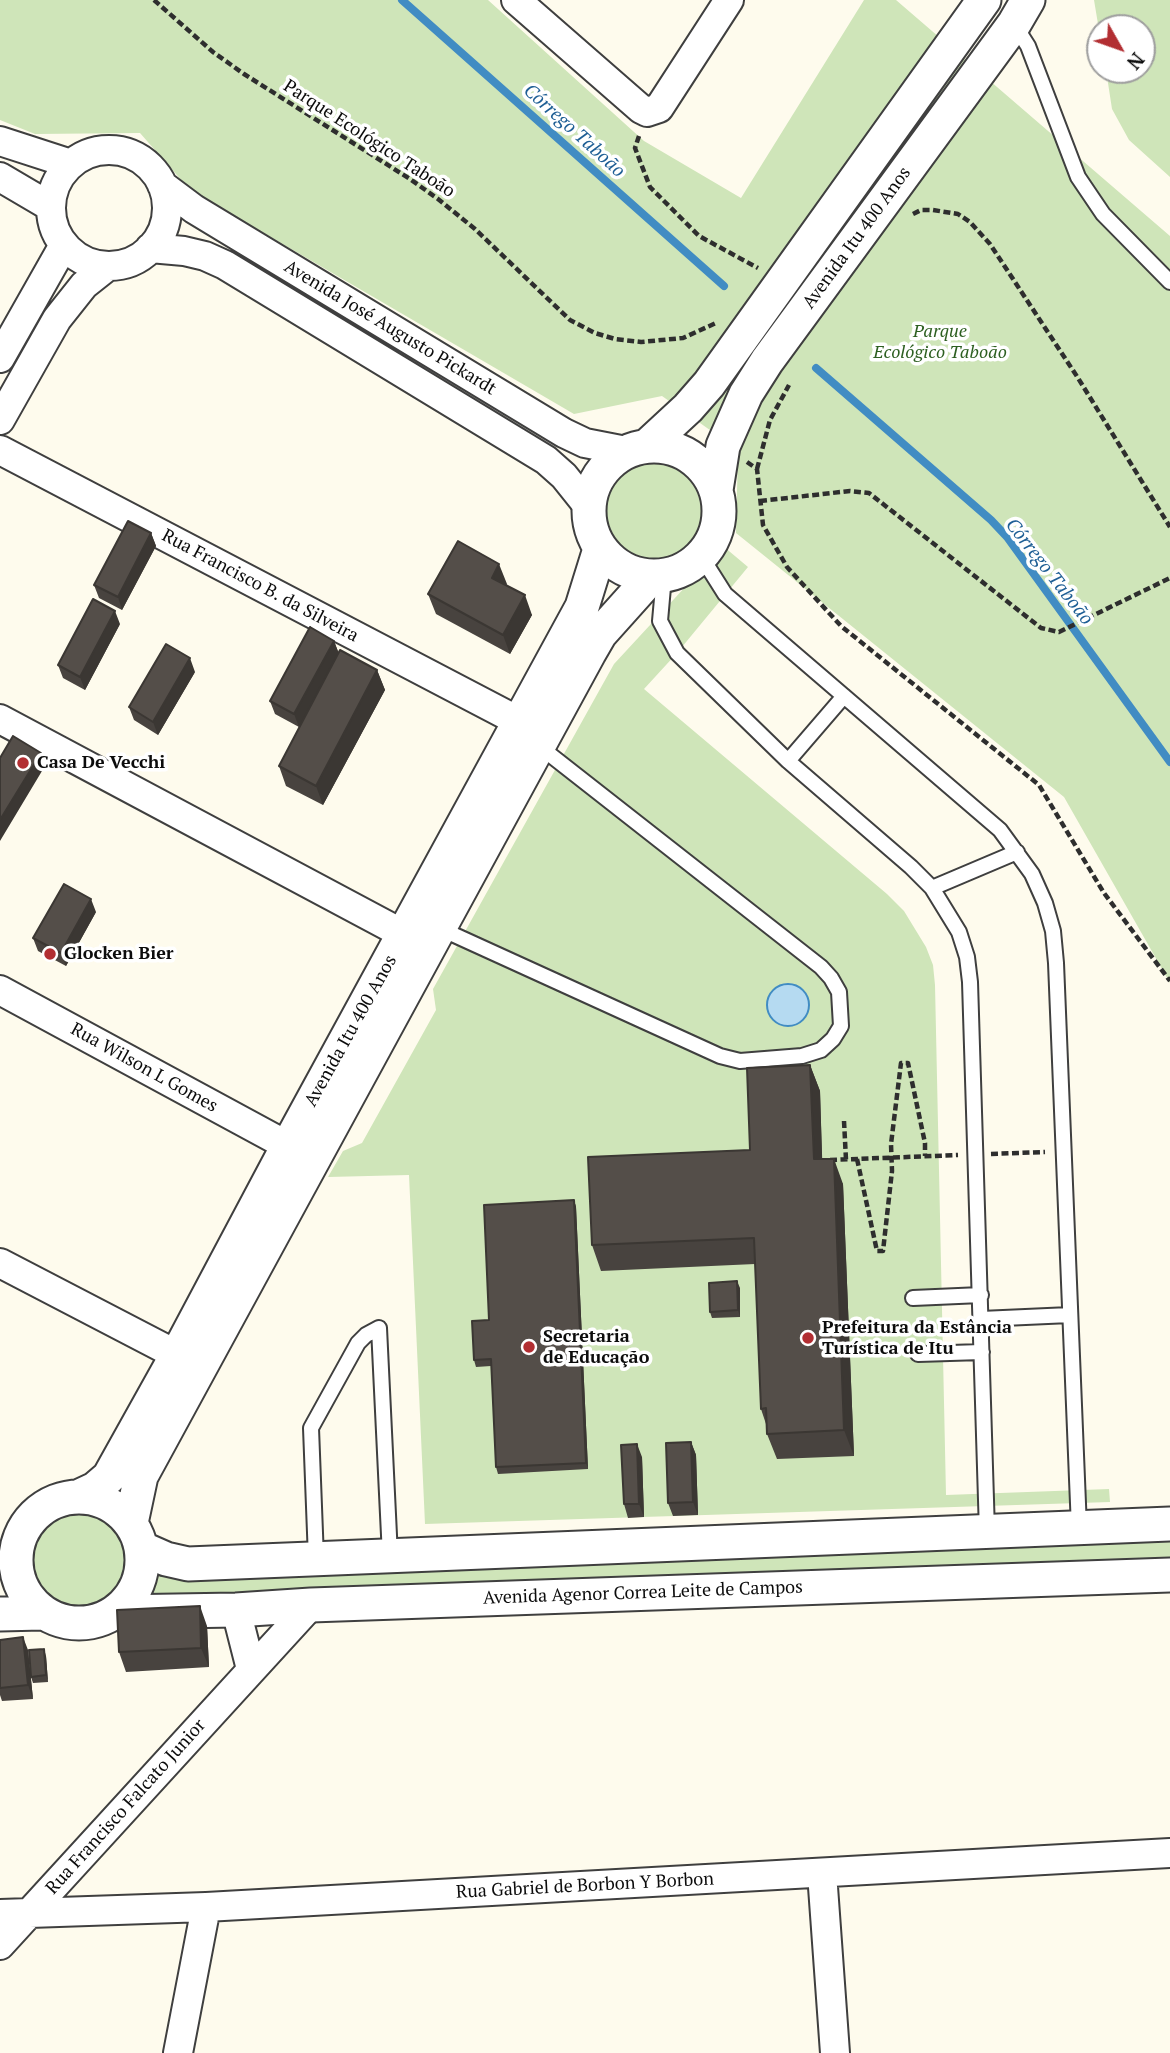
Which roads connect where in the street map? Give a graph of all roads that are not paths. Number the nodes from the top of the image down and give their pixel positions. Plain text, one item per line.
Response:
1 (516, 0) edge
2 (729, 0) edge
3 (984, 0) edge
4 (992, 0) edge
5 (1021, 12) edge
6 (0, 141) edge
7 (71, 164) junction
8 (0, 177) edge
9 (162, 185) junction
10 (51, 207) junction
11 (64, 245) junction
12 (150, 248) junction
13 (108, 266) junction
14 (1170, 282) edge
15 (0, 358) edge
16 (0, 420) edge
17 (637, 448) junction
18 (0, 450) edge
19 (716, 490) junction
20 (588, 506) junction
21 (600, 549) junction
22 (701, 556) junction
23 (658, 576) junction
24 (844, 696) junction
25 (0, 719) edge
26 (529, 733) junction
27 (788, 761) junction
28 (1017, 852) junction
29 (932, 888) junction
30 (439, 928) junction
31 (403, 934) junction
32 (0, 989) edge
33 (288, 1146) junction
34 (0, 1263) edge
35 (981, 1295) junction
36 (913, 1298) dead end
37 (1070, 1315) junction
38 (981, 1319) junction
39 (982, 1352) junction
40 (918, 1354) dead end
41 (177, 1355) junction
42 (80, 1496) junction
43 (1170, 1524) edge
44 (1079, 1528) junction
45 (987, 1532) junction
46 (136, 1535) junction
47 (9, 1549) edge
48 (390, 1556) junction
49 (316, 1559) junction
50 (1170, 1575) edge
51 (311, 1605) junction
52 (236, 1610) junction
53 (115, 1612) junction
54 (41, 1613) junction
55 (0, 1614) edge
56 (251, 1669) junction
57 (1170, 1853) edge
58 (822, 1872) junction
59 (206, 1907) junction
60 (31, 1912) junction
61 (0, 1914) edge
62 (0, 1945) edge
63 (178, 2053) edge
64 (835, 2053) edge

1 - 2 street
3 - 17 street, Avenida Itu 400 Anos
4 - 5 street
5 - 14 lane
5 - 19 street, Avenida Itu 400 Anos
6 - 7 street
7 - 9 street
7 - 10 street
8 - 10 street
9 - 12 street
9 - 17 street, Avenida José Augusto Pickardt
10 - 11 street
11 - 13 street
11 - 15 street
12 - 13 street
12 - 20 street, Avenida José Augusto Pickardt
13 - 16 street
17 - 19 street
17 - 20 street
18 - 26 street, Rua Francisco B. da Silveira
19 - 22 street
20 - 21 street
21 - 23 street
21 - 26 street, Avenida Itu 400 Anos
22 - 23 street
22 - 24 lane
23 - 26 street, Avenida Itu 400 Anos
23 - 27 lane
24 - 27 lane
24 - 28 lane
25 - 31 street
26 - 30 street, Avenida Itu 400 Anos
26 - 30 lane
26 - 31 street, Avenida Itu 400 Anos
27 - 29 lane
28 - 29 lane
28 - 37 lane
29 - 35 lane
30 - 46 street, Avenida Itu 400 Anos
31 - 33 street, Avenida Itu 400 Anos
32 - 33 street, Rua Wilson L Gomes
33 - 41 street, Avenida Itu 400 Anos
34 - 41 street
35 - 36 lane
35 - 38 lane
37 - 38 lane
37 - 44 lane
38 - 39 lane
39 - 40 lane
39 - 45 lane
41 - 42 street, Avenida Itu 400 Anos
42 - 46 street
42 - 47 street
43 - 44 street
44 - 45 street
45 - 48 street
46 - 49 street
46 - 53 street
47 - 54 street
48 - 49 street
48 - 49 lane
50 - 51 street, Avenida Agenor Correa Leite de Campos
51 - 52 street, Avenida Agenor Correa Leite de Campos
51 - 56 street, Rua Francisco Falcato Junior
52 - 53 street, Avenida Agenor Correa Leite de Campos
52 - 56 street
53 - 54 street
54 - 55 street
56 - 60 street, Rua Francisco Falcato Junior
57 - 58 street, Rua Gabriel de Borbon Y Borbon
58 - 59 street, Rua Gabriel de Borbon Y Borbon
58 - 64 street
59 - 60 street, Rua Gabriel de Borbon Y Borbon
59 - 63 street
60 - 61 street, Rua Gabriel de Borbon Y Borbon
60 - 62 street, Rua Francisco Falcato Junior

